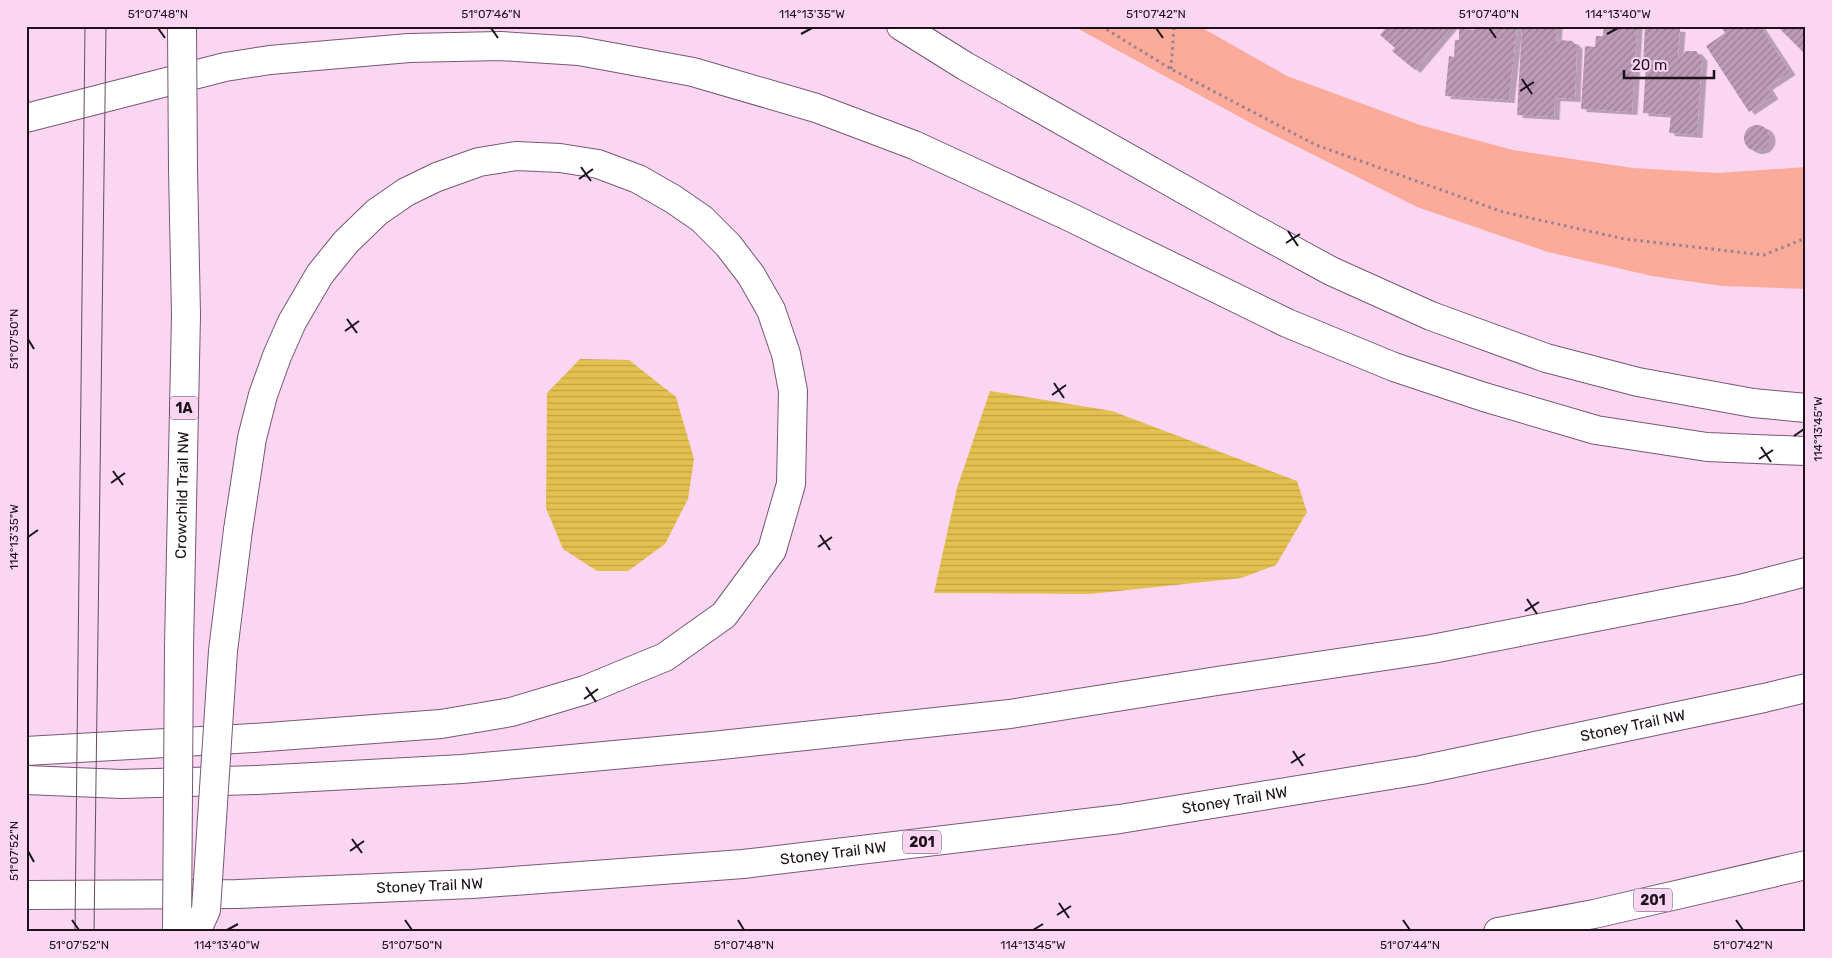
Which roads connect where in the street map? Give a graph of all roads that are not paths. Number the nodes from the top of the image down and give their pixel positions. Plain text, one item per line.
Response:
1 (182, 26) edge
2 (901, 26) edge
3 (26, 118) edge
4 (1806, 408) edge
5 (1806, 451) edge
6 (1806, 572) edge
7 (1806, 688) edge
8 (26, 751) edge
9 (26, 780) edge
10 (1806, 865) edge
11 (26, 895) edge
12 (177, 932) edge
13 (196, 932) edge
14 (1498, 932) edge

1 - 12 highway, Crowchild Trail NW / 1A, bridge
2 - 4 highway
3 - 5 highway
6 - 9 highway
7 - 11 highway, Stoney Trail NW / 201
8 - 13 highway, bridge
10 - 14 highway, 201

